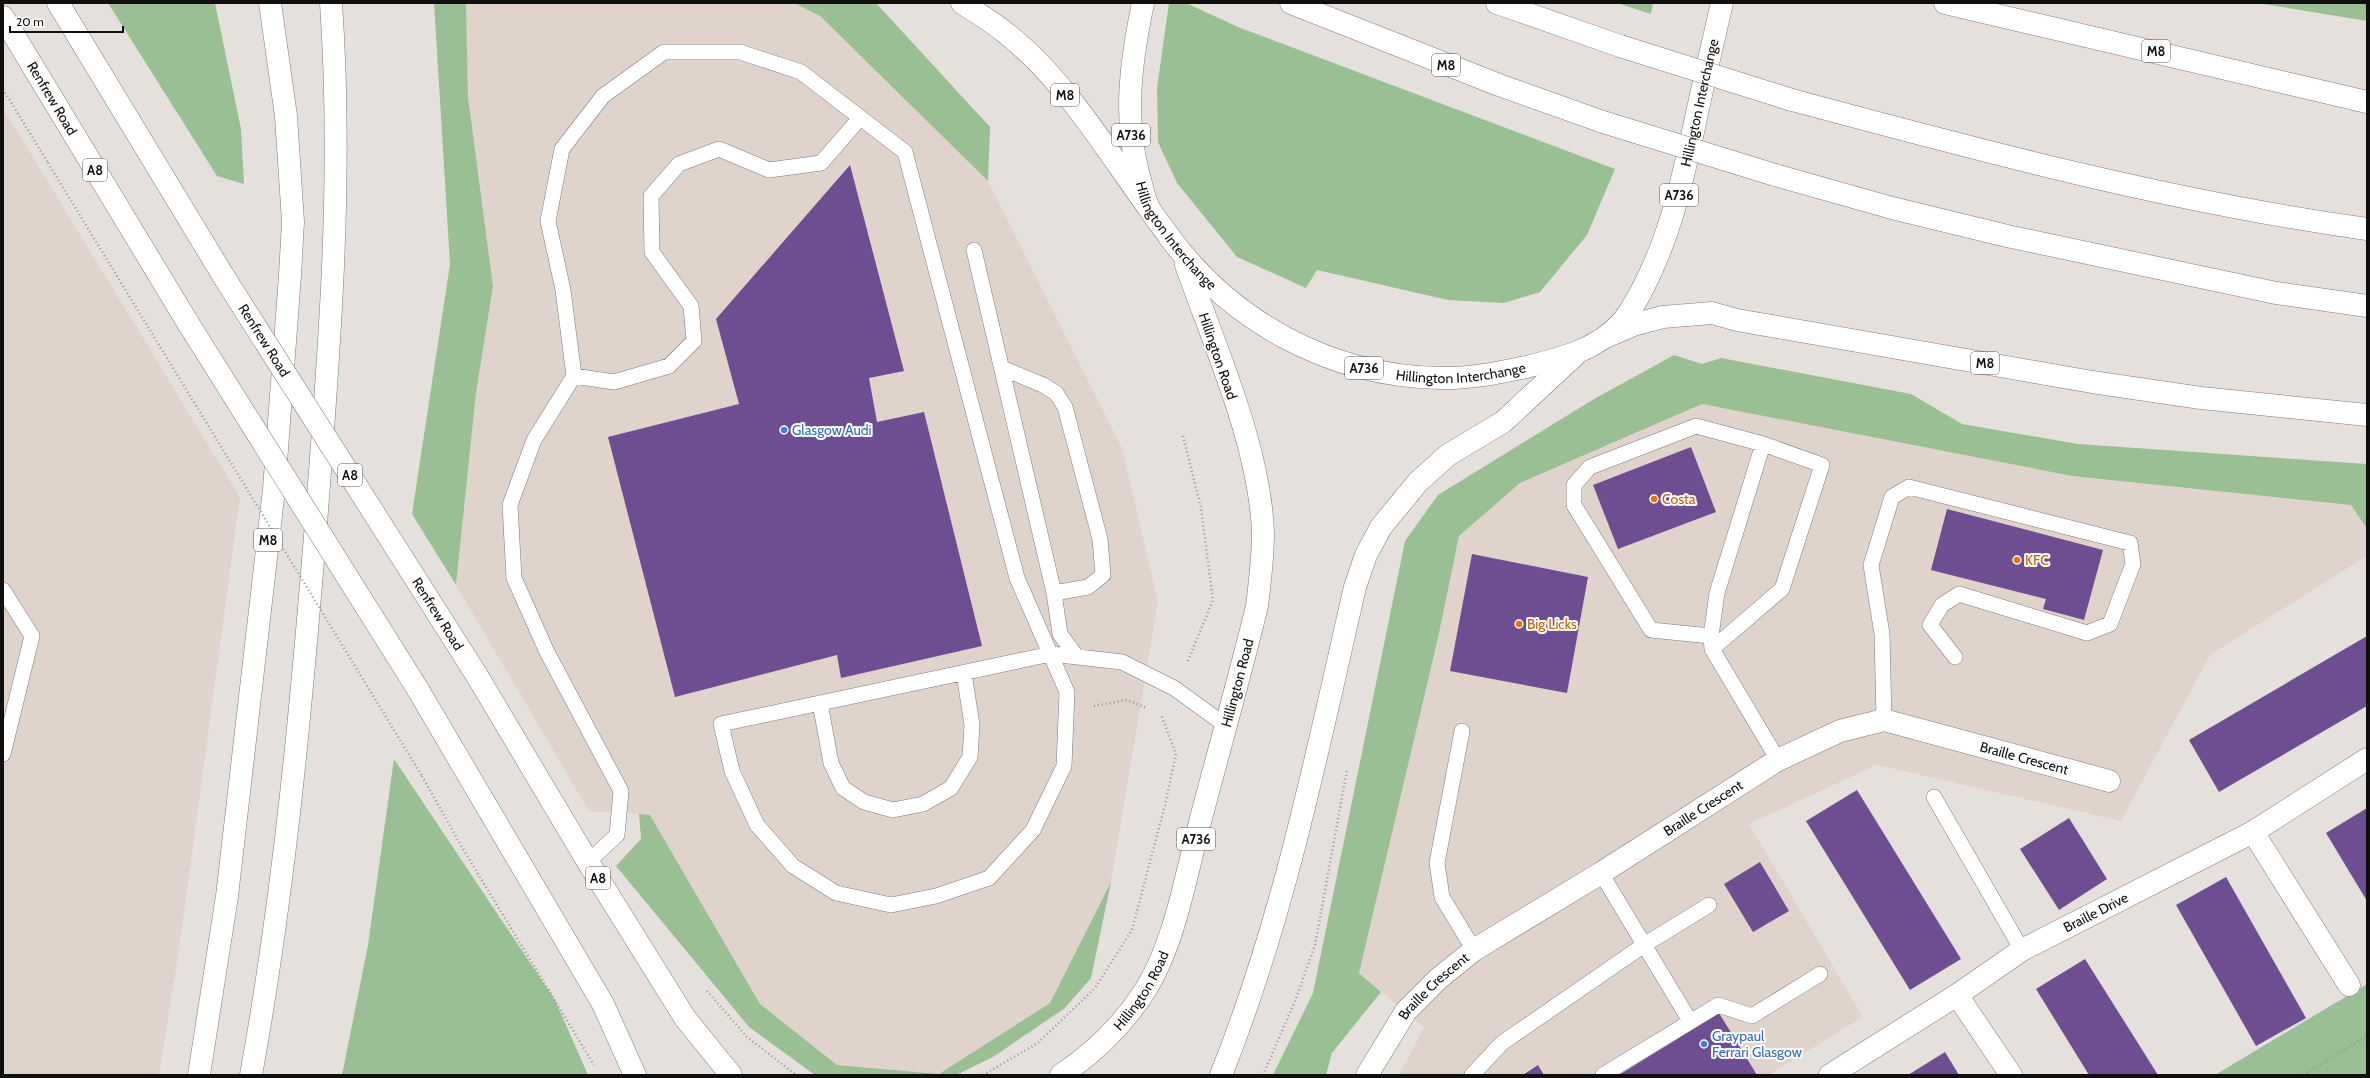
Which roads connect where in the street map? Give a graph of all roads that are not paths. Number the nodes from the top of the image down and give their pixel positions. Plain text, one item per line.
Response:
1 (58, 3) edge
2 (270, 3) edge
3 (331, 3) edge
4 (962, 3) edge
5 (1143, 3) edge
6 (1291, 3) edge
7 (1497, 3) edge
8 (1722, 3) edge
9 (1946, 3) edge
10 (3, 18) edge
11 (2367, 102) edge
12 (860, 118) junction
13 (1148, 207) junction
14 (2367, 229) edge
15 (974, 250) dead end
16 (1183, 256) junction
17 (2367, 306) edge
18 (1608, 336) junction
19 (1576, 354) junction
20 (1002, 368) junction
21 (574, 376) junction
22 (2367, 415) edge
23 (1763, 444) junction
24 (3, 590) edge
25 (1054, 593) junction
26 (1712, 642) junction
27 (1051, 654) junction
28 (1077, 657) junction
29 (1955, 657) dead end
30 (964, 673) junction
31 (820, 703) junction
32 (1884, 720) junction
33 (1225, 725) junction
34 (1462, 731) dead end
35 (3, 754) edge
36 (2367, 759) edge
37 (1778, 760) junction
38 (2109, 781) dead end
39 (1934, 797) dead end
40 (2253, 832) junction
41 (588, 862) junction
42 (1601, 873) junction
43 (1709, 904) dead end
44 (1644, 945) junction
45 (1474, 950) junction
46 (2022, 950) junction
47 (1820, 974) dead end
48 (2348, 985) dead end
49 (1957, 996) junction
50 (1690, 1021) junction
51 (199, 1075) edge
52 (251, 1075) edge
53 (635, 1075) edge
54 (731, 1075) edge
55 (1060, 1075) edge
56 (1221, 1075) edge
57 (1367, 1075) edge
58 (1472, 1075) edge
59 (1603, 1075) edge
60 (1830, 1075) edge
61 (2010, 1075) edge

1 - 41 main road, Renfrew Road / A8, bridge
2 - 51 main road, M8
3 - 52 main road
4 - 13 main road, M8
5 - 13 main road, Hillington Interchange / A736
6 - 17 main road, M8, bridge
7 - 14 main road, bridge
8 - 18 main road, Hillington Interchange / A736
9 - 11 main road, M8
10 - 53 main road, Renfrew Road / A8, bridge
12 - 21 lane
12 - 21 lane
12 - 27 lane
13 - 16 main road, Hillington Interchange / A736
15 - 20 lane
16 - 19 main road, Hillington Interchange / A736
16 - 33 main road, Hillington Road / A736
18 - 19 main road, Hillington Interchange / A736
18 - 22 main road, M8
19 - 56 main road, A736
20 - 25 lane
20 - 25 lane
21 - 41 lane
23 - 26 lane
23 - 26 lane
23 - 26 lane
24 - 35 lane
25 - 28 lane
26 - 37 lane
27 - 28 lane
27 - 30 lane
27 - 31 lane
28 - 33 lane
29 - 32 lane
30 - 31 lane
30 - 31 lane
32 - 37 main road, Braille Crescent
32 - 38 main road, Braille Crescent
33 - 55 main road, Hillington Road / A736
34 - 45 lane
36 - 40 main road, Braille Drive
37 - 42 main road, Braille Crescent
39 - 46 lane
40 - 46 main road, Braille Drive
40 - 48 main road
41 - 54 main road, A8
42 - 44 lane
42 - 45 main road, Braille Crescent
43 - 44 lane
44 - 50 lane
44 - 58 lane
45 - 57 main road, Braille Crescent
46 - 49 main road, Braille Drive
47 - 50 lane
49 - 60 main road, Braille Drive
49 - 61 main road
50 - 59 lane

